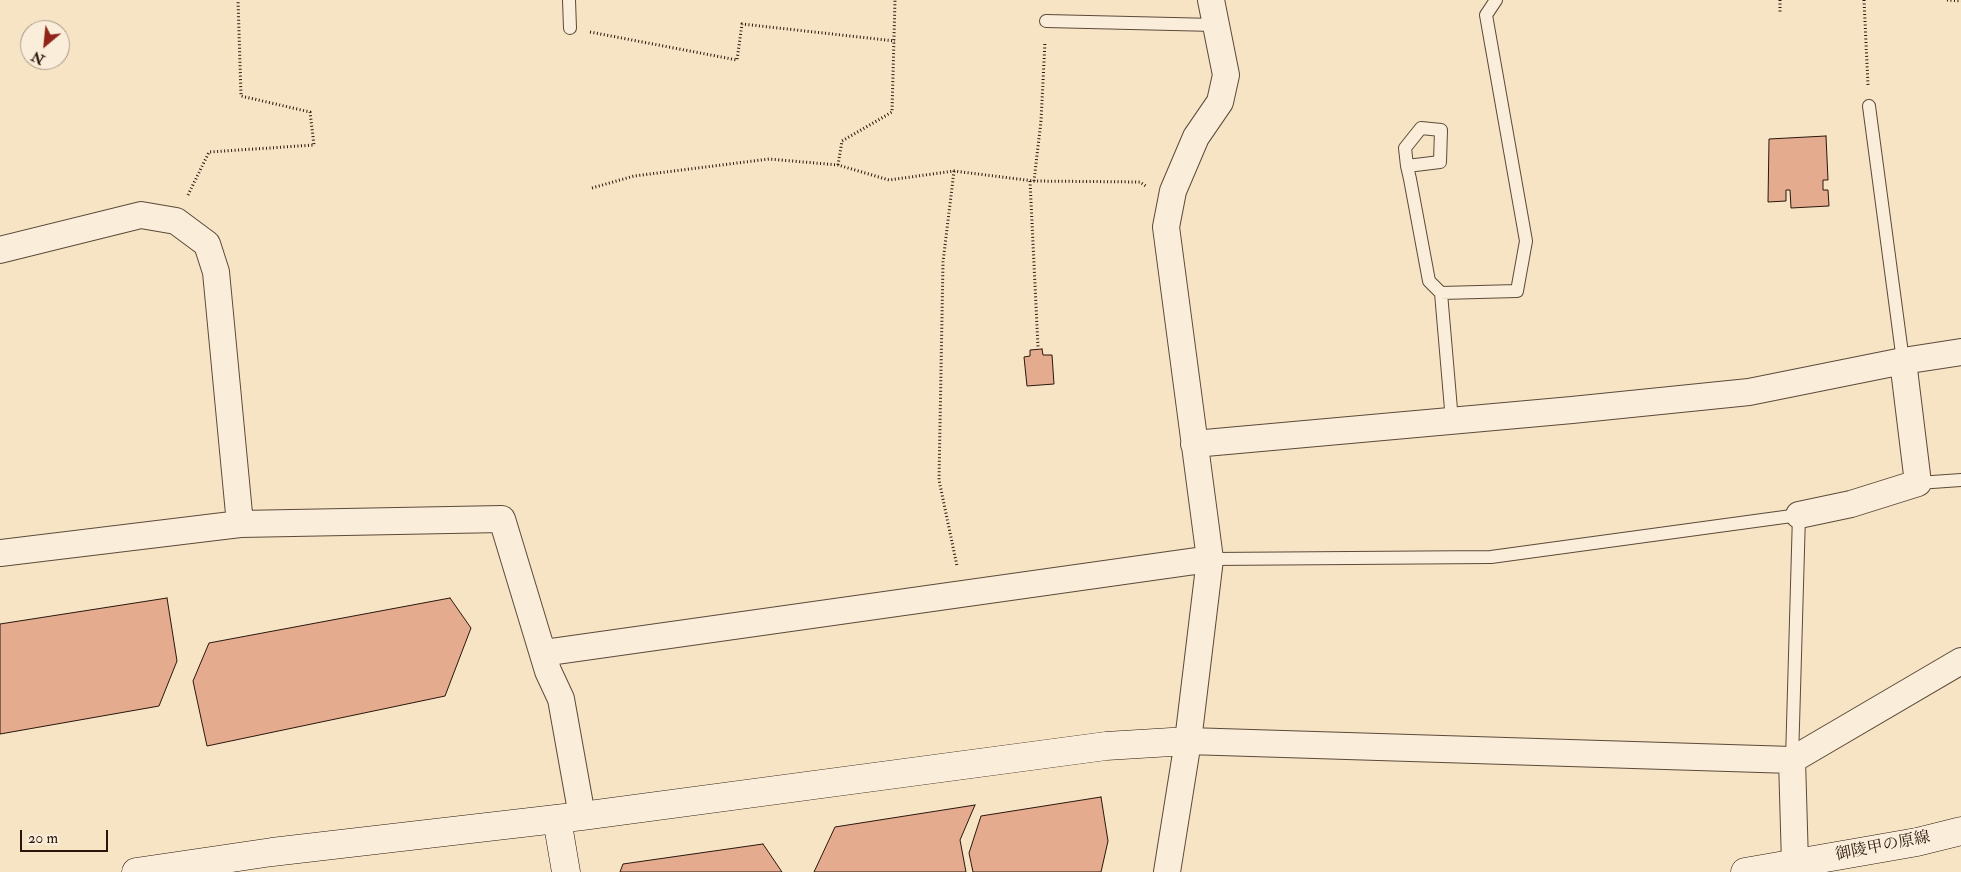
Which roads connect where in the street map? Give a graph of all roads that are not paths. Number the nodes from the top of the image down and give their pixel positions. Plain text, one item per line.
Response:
1 (569, 0) edge
2 (1496, 0) edge
3 (1213, 12) edge
4 (1046, 21) road end
5 (570, 28) road end
6 (1869, 106) road end
7 (1408, 166) dead end
8 (0, 250) edge
9 (1440, 293) junction
10 (1961, 352) edge
11 (1903, 361) junction
12 (1452, 421) junction
13 (1194, 444) junction
14 (1961, 480) edge
15 (1918, 483) junction
16 (1798, 515) junction
17 (240, 524) junction
18 (0, 553) edge
19 (1210, 559) junction
20 (543, 653) junction
21 (1961, 661) edge
22 (1188, 741) junction
23 (1792, 760) junction
24 (569, 817) junction
25 (1961, 831) edge
26 (1780, 867) edge
27 (136, 872) edge
28 (566, 872) edge
29 (1167, 872) edge
30 (1745, 872) edge

1 - 5 lane
2 - 9 lane
3 - 4 lane
3 - 13 street
6 - 11 lane
7 - 9 lane
8 - 17 street
9 - 12 lane
10 - 11 street
11 - 12 street
11 - 15 street
12 - 13 street
13 - 19 street
14 - 15 lane
15 - 16 street
16 - 19 lane
16 - 23 lane
17 - 18 street
17 - 20 street
19 - 20 street
19 - 22 street
20 - 24 street
21 - 23 street
22 - 23 street
22 - 24 street
22 - 29 street
23 - 26 street
24 - 27 street
24 - 28 street
25 - 26 street, 御陵甲の原線
26 - 30 street, 御陵甲の原線

